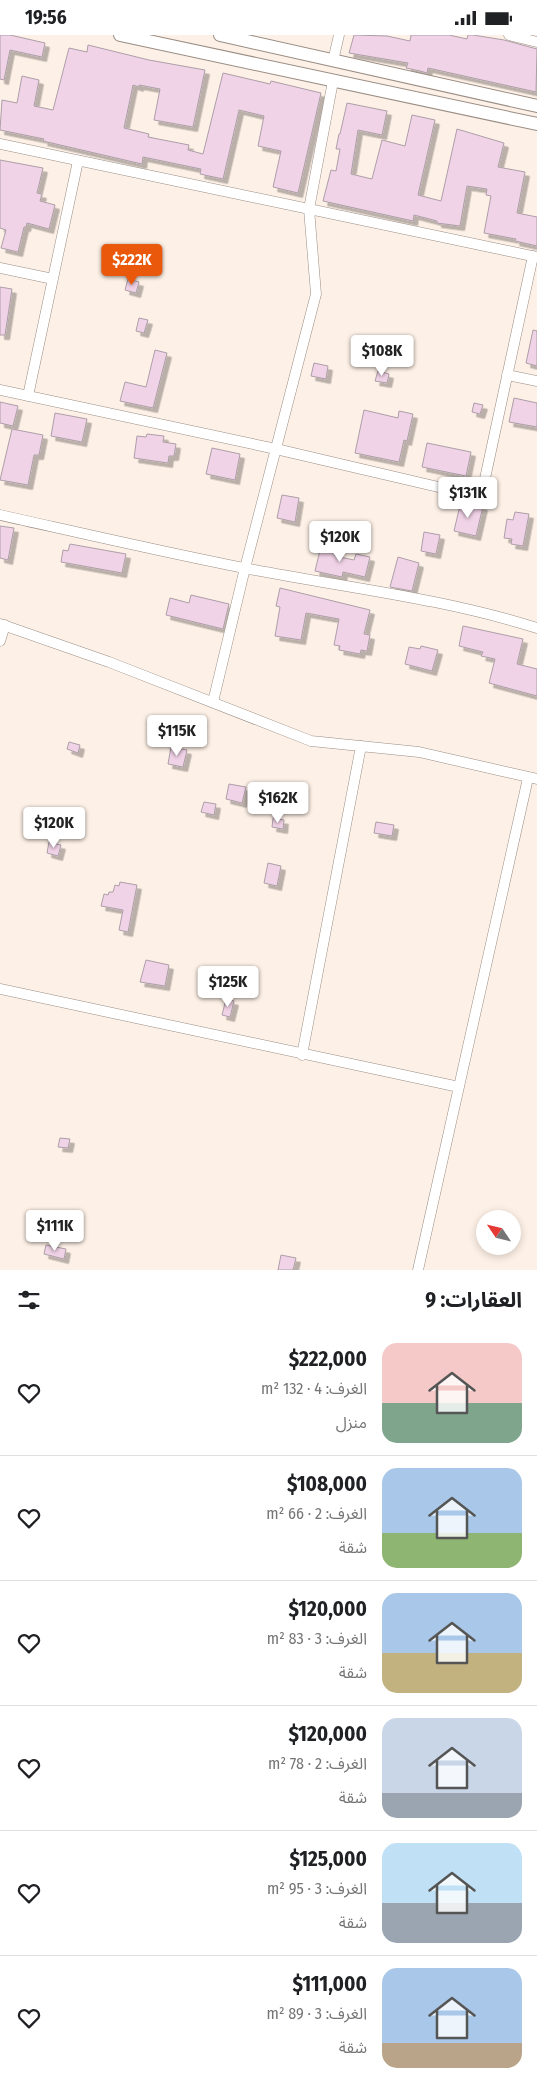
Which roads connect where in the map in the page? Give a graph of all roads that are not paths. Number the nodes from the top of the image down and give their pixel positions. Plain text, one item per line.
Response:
1 (120, 35) edge
2 (220, 35) edge
3 (339, 35) edge
4 (509, 35) edge
5 (537, 42) edge
6 (334, 61) junction
7 (333, 81) junction
8 (537, 106) edge
9 (537, 124) edge
10 (0, 145) edge
11 (78, 161) junction
12 (309, 209) junction
13 (535, 257) edge
14 (0, 268) edge
15 (53, 279) junction
16 (508, 375) junction
17 (537, 381) edge
18 (0, 390) edge
19 (28, 397) junction
20 (276, 449) junction
21 (0, 515) edge
22 (245, 568) junction
23 (2, 625) edge
24 (537, 629) edge
25 (0, 641) edge
26 (212, 702) junction
27 (361, 746) junction
28 (533, 779) edge
29 (0, 989) edge
30 (302, 1055) junction
31 (459, 1087) junction
32 (418, 1270) edge

1 - 7 street
2 - 6 street
3 - 6 street
4 - 5 street
6 - 8 street
7 - 9 street
7 - 12 street
10 - 11 street
11 - 12 street
11 - 15 street
12 - 13 street
12 - 20 street
13 - 16 street
14 - 15 street
15 - 19 street
16 - 17 street
16 - 20 street
18 - 19 street
19 - 20 street
20 - 22 street
21 - 22 street
22 - 24 street
22 - 26 street
23 - 25 street
23 - 26 street
26 - 27 street
27 - 28 street
27 - 30 street
28 - 31 street
29 - 30 street
30 - 31 street
31 - 32 street

